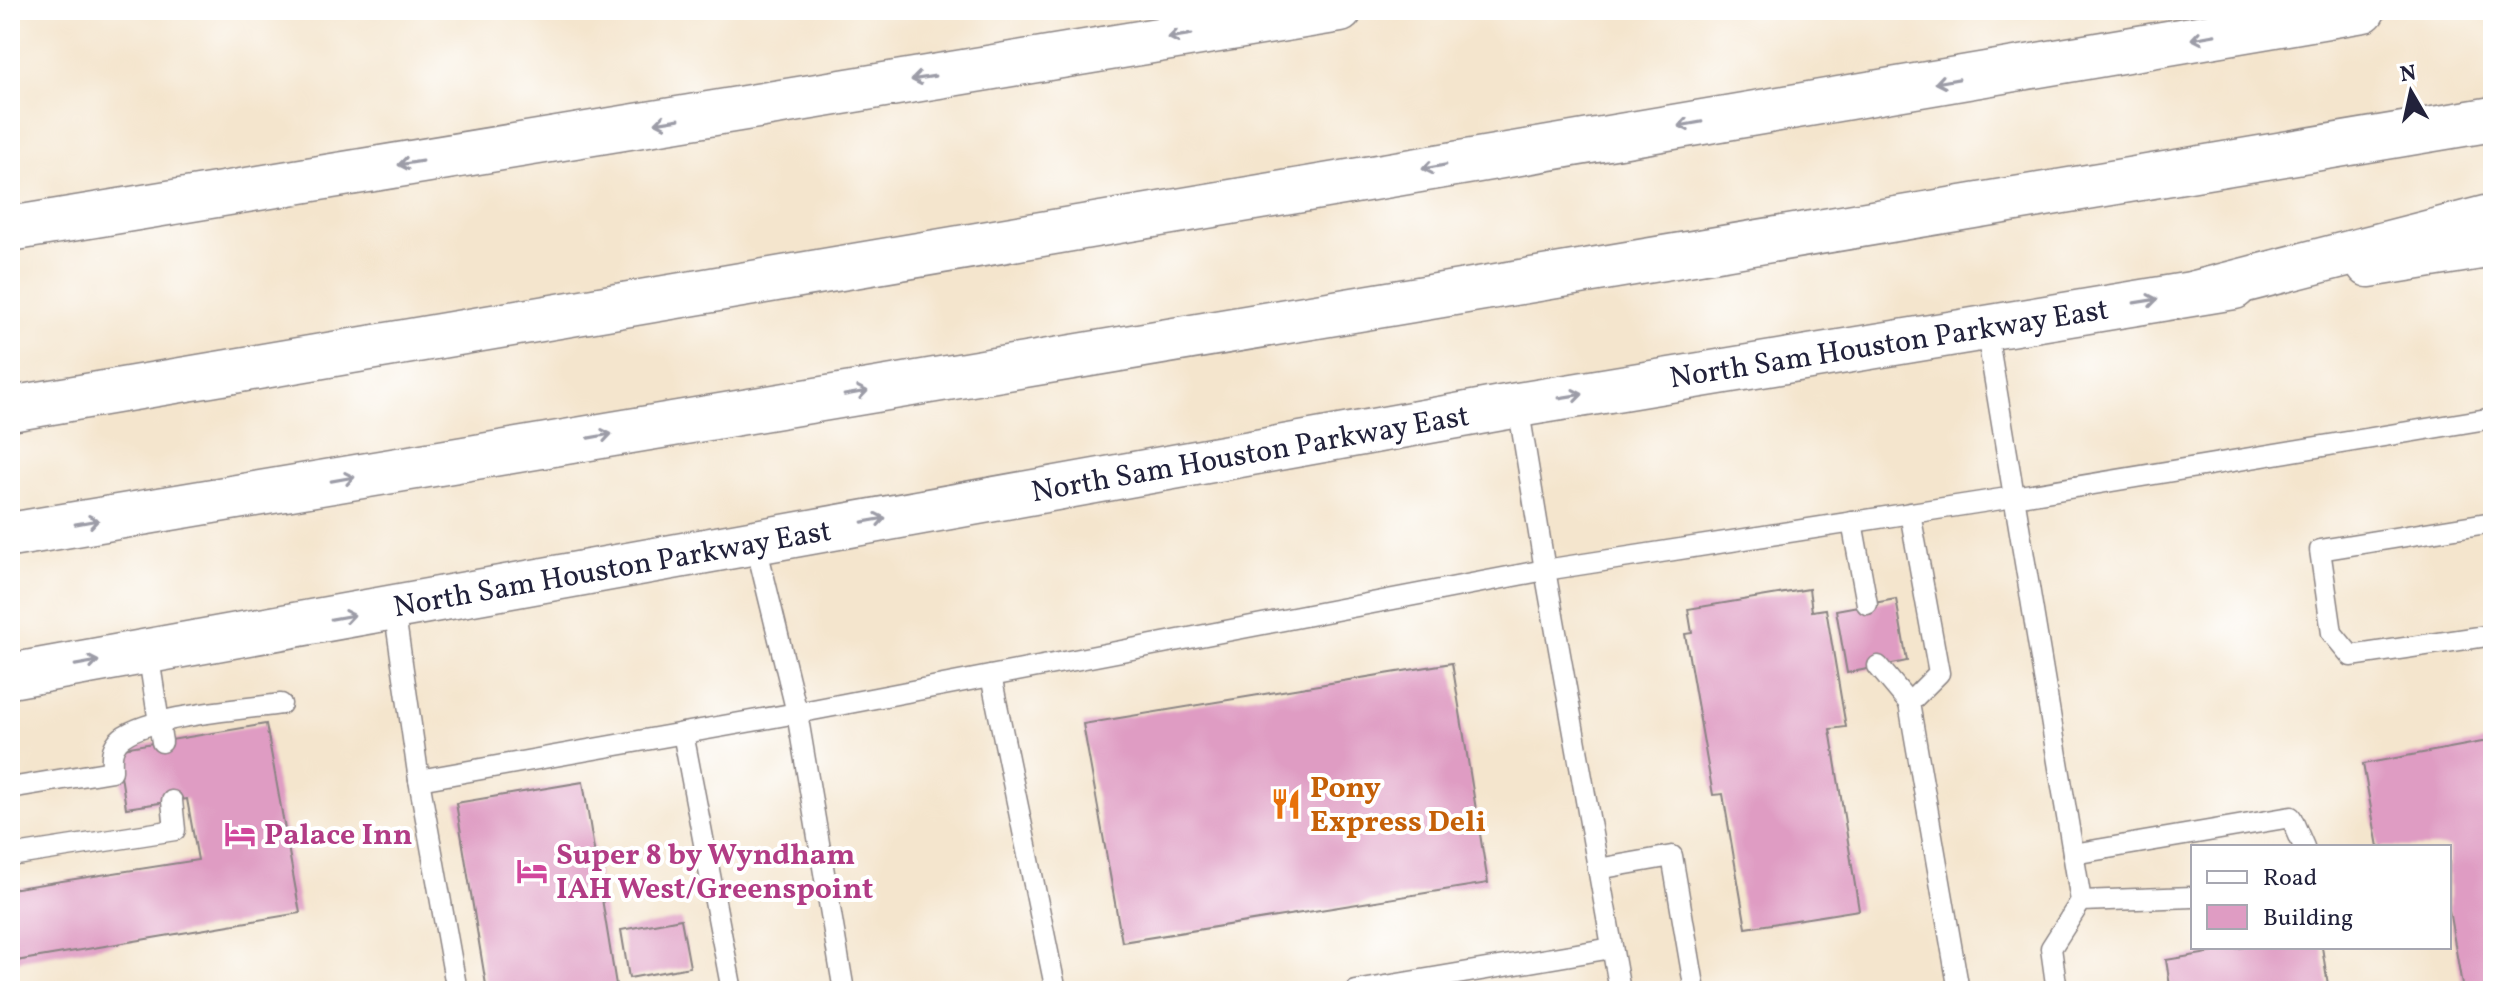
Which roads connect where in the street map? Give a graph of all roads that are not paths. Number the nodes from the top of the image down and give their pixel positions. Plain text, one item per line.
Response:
1 (1340, 10) edge
2 (2363, 10) edge
3 (2493, 119) edge
4 (2493, 216) edge
5 (10, 229) edge
6 (2493, 245) edge
7 (2195, 293) junction
8 (1986, 327) junction
9 (1518, 405) junction
10 (10, 409) edge
11 (2493, 418) edge
12 (2014, 497) junction
13 (1910, 513) junction
14 (1852, 522) junction
15 (2493, 522) edge
16 (10, 535) edge
17 (755, 541) junction
18 (1545, 570) junction
19 (1867, 604) dead end
20 (394, 608) junction
21 (2493, 635) edge
22 (148, 652) junction
23 (1878, 666) dead end
24 (10, 676) edge
25 (991, 676) junction
26 (1909, 703) junction
27 (281, 704) dead end
28 (797, 713) junction
29 (160, 732) junction
30 (683, 733) junction
31 (419, 780) junction
32 (10, 788) edge
33 (172, 801) dead end
34 (2303, 845) edge
35 (2073, 854) junction
36 (10, 856) edge
37 (1598, 869) junction
38 (2191, 897) edge
39 (2081, 901) junction
40 (1612, 948) junction
41 (457, 991) edge
42 (732, 991) edge
43 (844, 991) edge
44 (1056, 991) edge
45 (1356, 991) edge
46 (1620, 991) edge
47 (1695, 991) edge
48 (1959, 991) edge
49 (2057, 991) edge

1 -> 5 main road
2 -> 10 main road
16 -> 3 main road
4 - 7 main road
6 - 7 main road, North Sam Houston Parkway East
8 -> 7 main road, North Sam Houston Parkway East
9 -> 8 main road, North Sam Houston Parkway East
8 - 12 lane
17 -> 9 main road, North Sam Houston Parkway East
9 - 18 lane
11 - 12 lane
12 - 13 lane
12 - 35 lane
13 - 14 lane
13 - 26 lane
14 - 18 lane
14 - 19 lane
15 - 21 lane
17 - 20 main road, North Sam Houston Parkway East
17 - 28 lane
18 - 25 lane
18 - 37 lane
22 -> 20 main road, North Sam Houston Parkway East
20 - 31 lane
24 -> 22 main road, North Sam Houston Parkway East
22 - 29 lane
23 - 26 lane
25 - 28 lane
25 - 44 lane
26 - 48 lane
27 - 29 lane
28 - 30 lane
28 - 43 lane
29 - 32 lane
30 - 31 lane
30 - 42 lane
31 - 41 lane
33 - 36 lane
34 - 35 lane
35 - 39 lane
37 - 40 lane
37 - 47 lane
38 - 39 lane
39 - 49 lane
40 - 45 lane
40 - 46 lane

